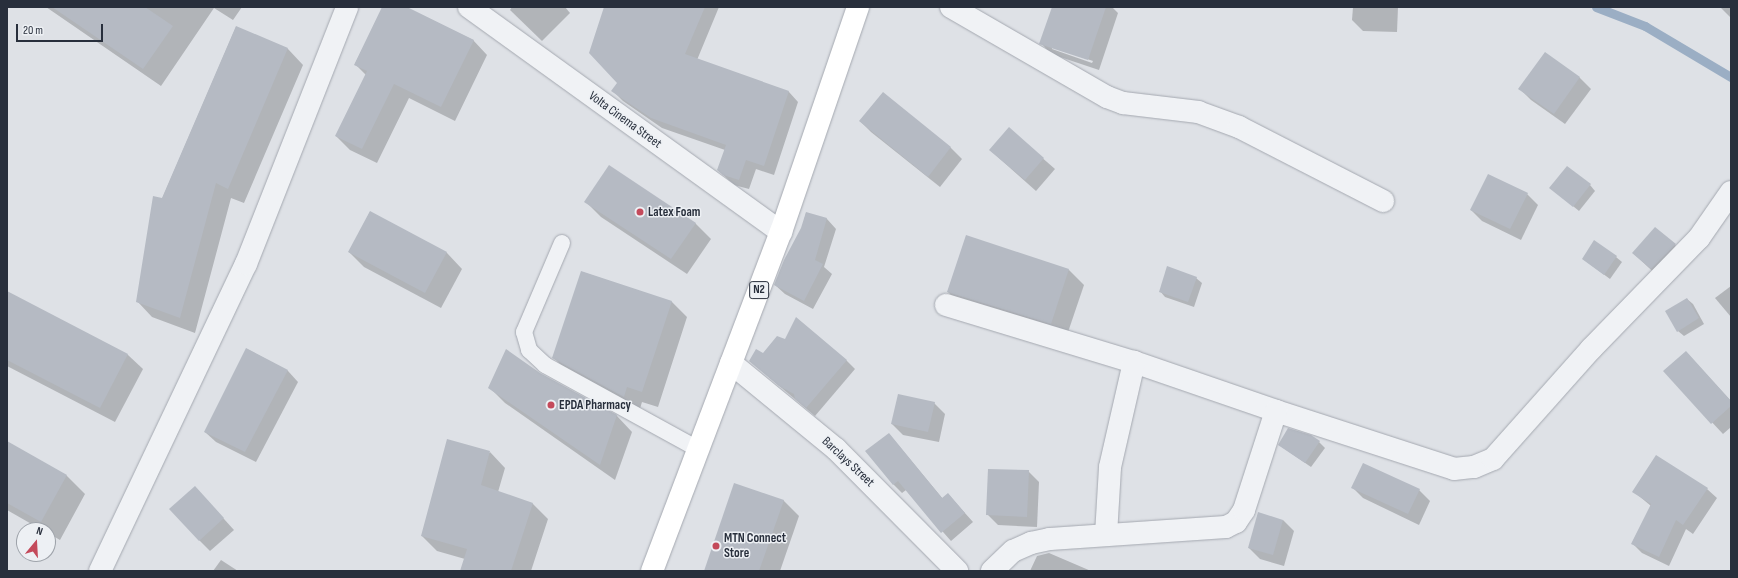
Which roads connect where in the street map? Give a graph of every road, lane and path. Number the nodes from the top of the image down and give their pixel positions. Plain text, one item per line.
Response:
1 (347, 7) edge
2 (469, 7) edge
3 (858, 7) edge
4 (951, 7) edge
5 (1731, 192) edge
6 (1383, 201) dead end
7 (781, 232) junction
8 (562, 243) dead end
9 (946, 305) dead end
10 (1134, 362) junction
11 (731, 363) junction
12 (1276, 411) junction
13 (698, 449) junction
14 (1106, 535) junction
15 (100, 571) edge
16 (652, 571) edge
17 (956, 571) edge
18 (992, 571) edge

1 - 15 street
2 - 7 street, Volta Cinema Street
3 - 7 highway, N2
4 - 6 street
5 - 12 street
7 - 11 highway, N2
8 - 13 lane
9 - 10 street
10 - 12 street
10 - 14 street
11 - 13 highway, N2
11 - 17 street, Barclays Street
12 - 14 street
13 - 16 highway, N2
14 - 18 street

